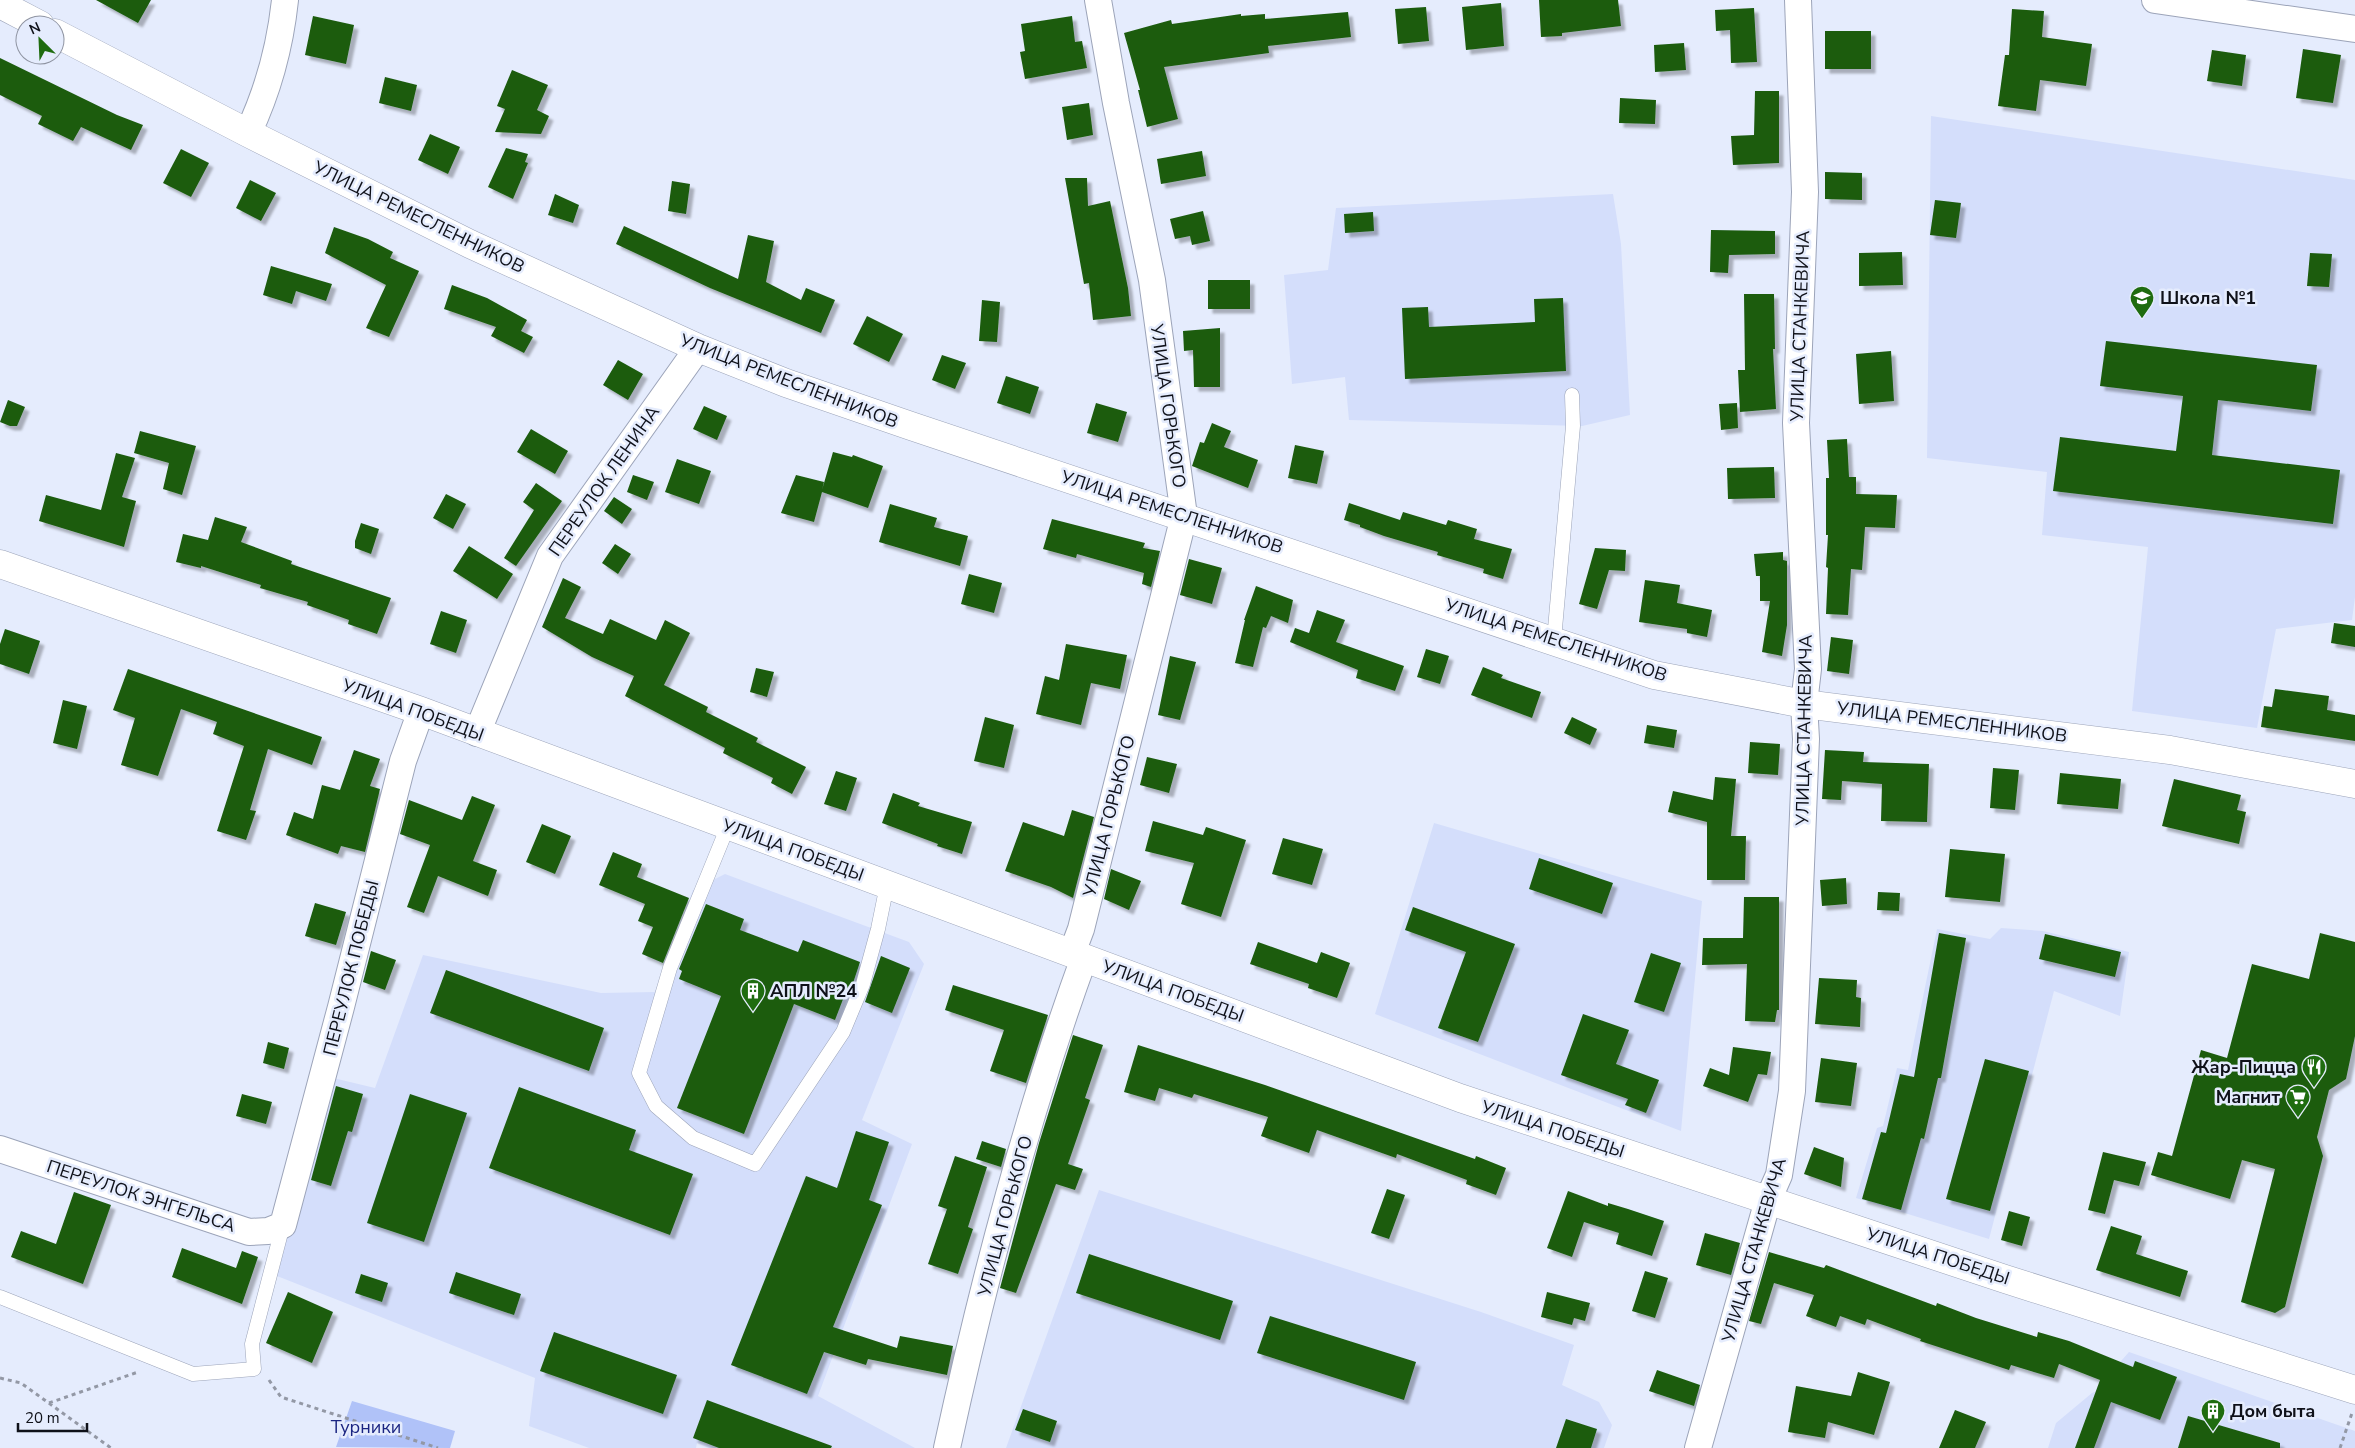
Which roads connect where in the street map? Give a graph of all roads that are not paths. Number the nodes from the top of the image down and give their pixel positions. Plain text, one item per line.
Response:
1 (285, 0) edge
2 (1098, 0) edge
3 (1798, 0) edge
4 (2155, 0) edge
5 (0, 4) edge
6 (21, 15) edge
7 (2355, 29) edge
8 (65, 38) edge
9 (248, 133) junction
10 (698, 348) junction
11 (1572, 395) dead end
12 (1184, 516) junction
13 (0, 564) edge
14 (1554, 640) junction
15 (1804, 704) junction
16 (421, 711) junction
17 (476, 733) junction
18 (2355, 784) edge
19 (728, 826) junction
20 (886, 885) junction
21 (1078, 956) junction
22 (0, 1149) edge
23 (1768, 1200) junction
24 (283, 1225) junction
25 (0, 1297) edge
26 (2353, 1392) edge
27 (947, 1448) edge
28 (1698, 1448) edge

1 - 9 street
2 - 12 street, УЛИЦА ГОРЬКОГО
3 - 15 street, УЛИЦА СТАНКЕВИЧА
4 - 7 street
5 - 6 street
8 - 9 street, УЛИЦА РЕМЕСЛЕННИКОВ
9 - 10 street, УЛИЦА РЕМЕСЛЕННИКОВ
10 - 12 street, УЛИЦА РЕМЕСЛЕННИКОВ
10 - 17 street, ПЕРЕУЛОК ЛЕНИНА
11 - 14 lane
12 - 14 street, УЛИЦА РЕМЕСЛЕННИКОВ
12 - 21 street, УЛИЦА ГОРЬКОГО
13 - 16 street, УЛИЦА ПОБЕДЫ
14 - 15 street, УЛИЦА РЕМЕСЛЕННИКОВ
15 - 18 street, УЛИЦА РЕМЕСЛЕННИКОВ
15 - 23 street, УЛИЦА СТАНКЕВИЧА
16 - 17 street, УЛИЦА ПОБЕДЫ
16 - 24 street, ПЕРЕУЛОК ПОБЕДЫ
17 - 19 street, УЛИЦА ПОБЕДЫ
19 - 20 street, УЛИЦА ПОБЕДЫ
19 - 20 lane
20 - 21 street, УЛИЦА ПОБЕДЫ
21 - 23 street, УЛИЦА ПОБЕДЫ
21 - 27 street, УЛИЦА ГОРЬКОГО
22 - 24 street, ПЕРЕУЛОК ЭНГЕЛЬСА
23 - 26 street, УЛИЦА ПОБЕДЫ
23 - 28 street, УЛИЦА СТАНКЕВИЧА
24 - 25 lane

